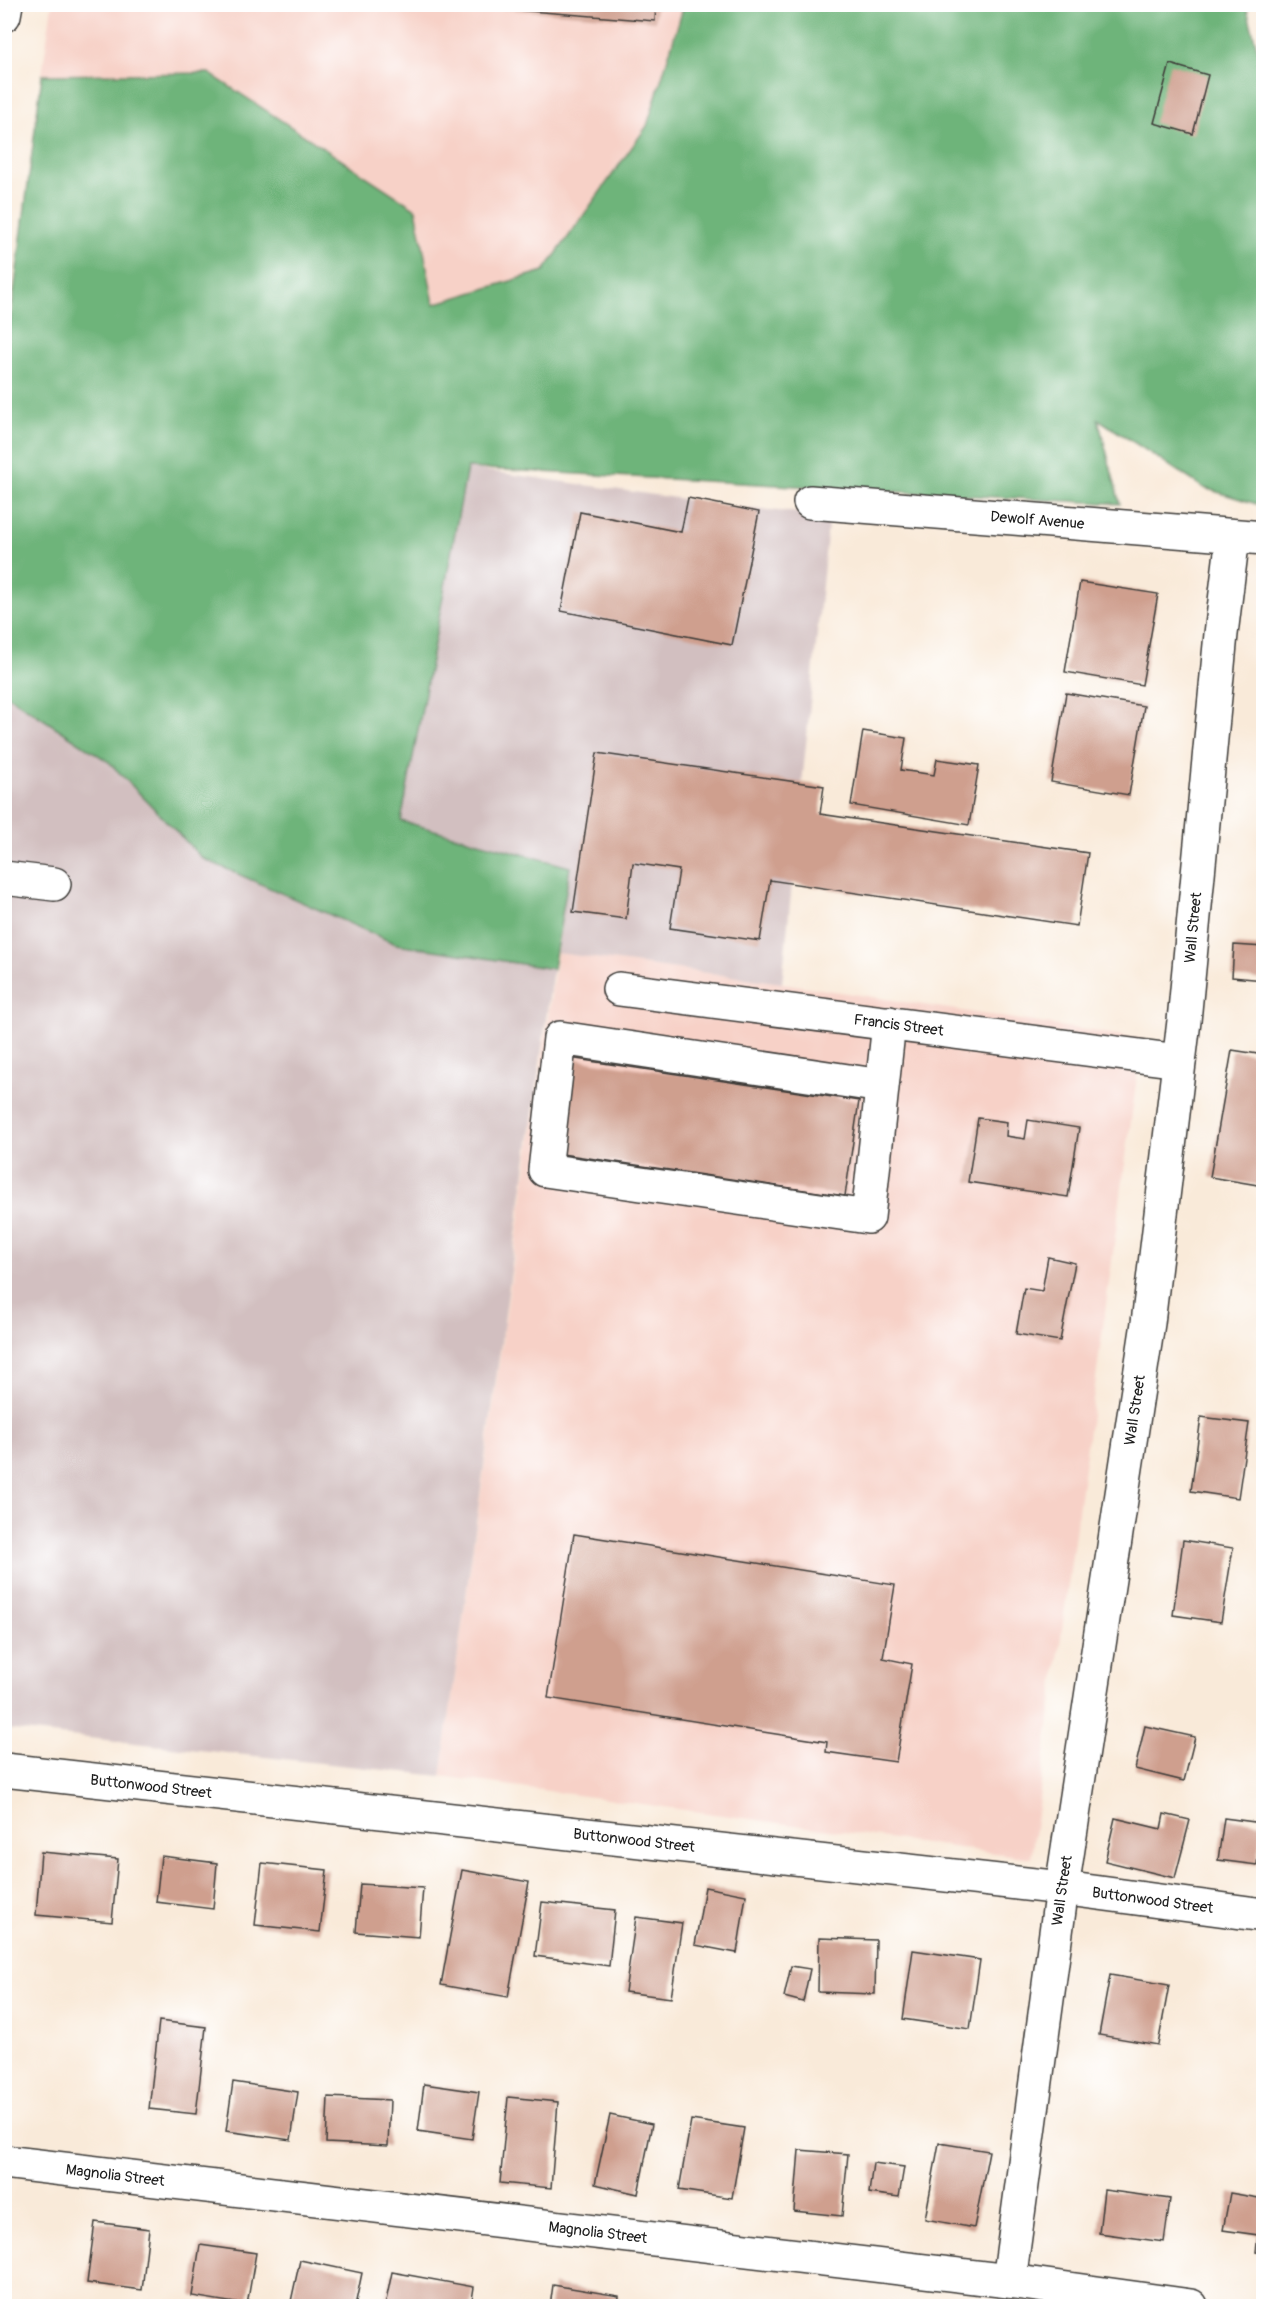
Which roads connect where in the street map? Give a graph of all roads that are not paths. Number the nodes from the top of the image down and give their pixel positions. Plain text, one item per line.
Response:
1 (6, 4) edge
2 (4, 15) edge
3 (810, 502) dead end
4 (1248, 537) edge
5 (4, 879) edge
6 (54, 884) dead end
7 (620, 988) dead end
8 (889, 1023) junction
9 (1179, 1061) junction
10 (882, 1086) junction
11 (4, 1770) edge
12 (1062, 1888) junction
13 (1263, 1915) edge
14 (4, 2162) edge
15 (1009, 2281) junction
16 (1191, 2307) edge

1 - 2 street
3 - 4 street, Dewolf Avenue
4 - 9 street, Wall Street
5 - 6 street
7 - 8 street, Francis Street
8 - 9 street, Francis Street
8 - 10 street
9 - 12 street, Wall Street
10 - 10 street
11 - 12 street, Buttonwood Street
12 - 13 street, Buttonwood Street
12 - 15 street, Wall Street
14 - 15 street, Magnolia Street
15 - 16 street, Magnolia Street

